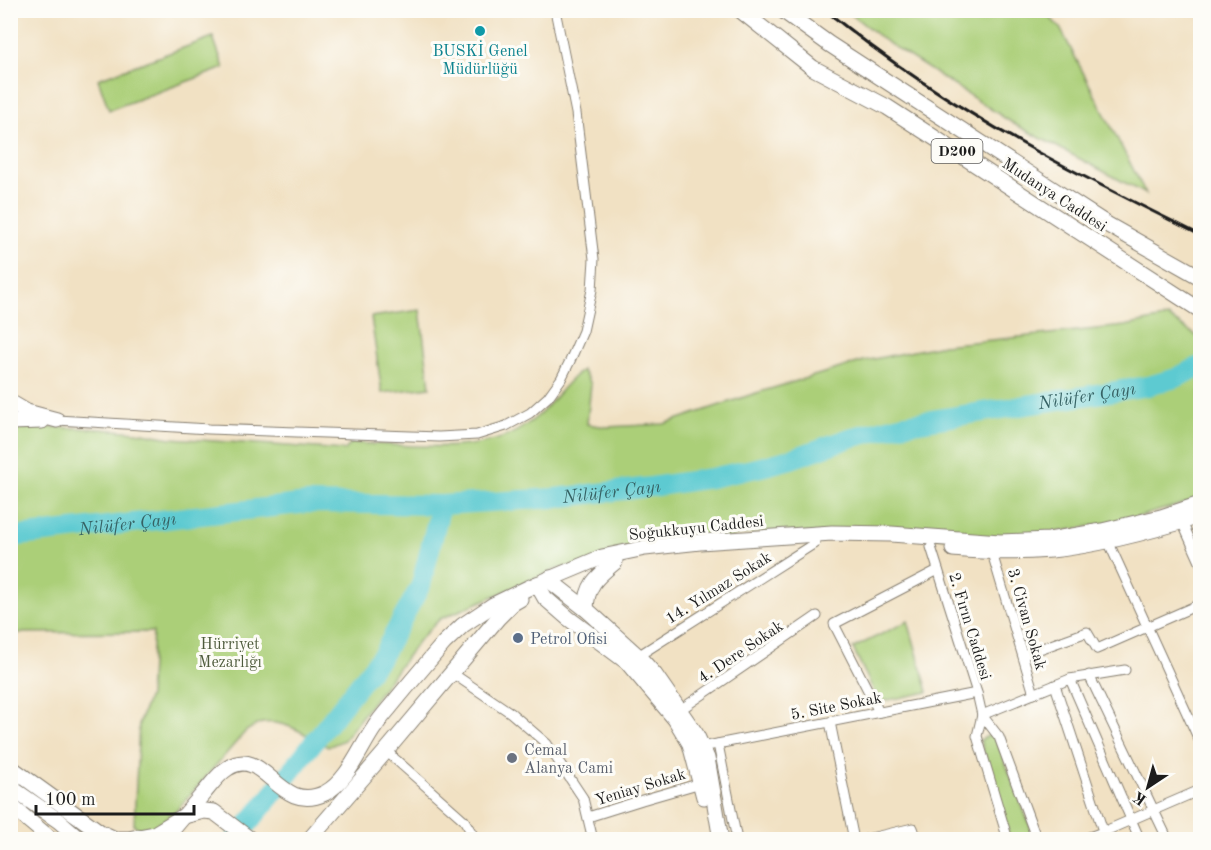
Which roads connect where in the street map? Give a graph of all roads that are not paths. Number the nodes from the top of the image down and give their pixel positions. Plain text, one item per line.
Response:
1 (555, 10) edge
2 (740, 10) edge
3 (782, 10) edge
4 (1200, 277) edge
5 (1173, 296) junction
6 (1200, 310) edge
7 (1200, 317) edge
8 (10, 402) edge
9 (57, 420) junction
10 (10, 422) edge
11 (1200, 504) edge
12 (1200, 516) edge
13 (1182, 522) junction
14 (1108, 541) junction
15 (815, 543) junction
16 (931, 547) junction
17 (992, 553) junction
18 (615, 562) junction
19 (1200, 562) edge
20 (938, 570) junction
21 (545, 584) junction
22 (1200, 604) edge
23 (586, 609) junction
24 (817, 616) dead end
25 (1149, 628) junction
26 (1023, 655) junction
27 (638, 656) junction
28 (1125, 670) dead end
29 (452, 673) junction
30 (1089, 675) junction
31 (1070, 680) junction
32 (1055, 685) junction
33 (976, 693) junction
34 (1034, 694) junction
35 (681, 710) junction
36 (879, 712) junction
37 (982, 715) junction
38 (830, 722) junction
39 (1200, 742) edge
40 (718, 744) junction
41 (702, 747) junction
42 (386, 751) junction
43 (10, 767) edge
44 (701, 783) junction
45 (10, 787) edge
46 (1200, 790) edge
47 (10, 805) edge
48 (1154, 811) junction
49 (184, 816) junction
50 (588, 817) junction
51 (82, 819) junction
52 (1131, 820) junction
53 (1105, 836) edge
54 (52, 840) edge
55 (81, 840) edge
56 (97, 840) edge
57 (164, 840) edge
58 (251, 840) edge
59 (309, 840) edge
60 (476, 840) edge
61 (593, 840) edge
62 (712, 840) edge
63 (721, 840) edge
64 (736, 840) edge
65 (854, 840) edge
66 (862, 840) edge
67 (917, 840) edge
68 (1008, 840) edge
69 (1036, 840) edge
70 (1081, 840) edge
71 (1140, 840) edge
72 (1168, 840) edge

1 - 9 street
2 - 5 main road, Mudanya Caddesi / D200
3 - 4 main road, Mudanya Caddesi / D200
5 - 6 main road, Mudanya Caddesi / D200
5 - 7 main road
8 - 9 main road
9 - 10 main road
11 - 21 main road, Soğukkuyu Caddesi
12 - 13 main road, Soğukkuyu Caddesi
13 - 14 main road, Soğukkuyu Caddesi
13 - 19 street
14 - 17 main road, Soğukkuyu Caddesi
14 - 25 street
15 - 16 main road, Soğukkuyu Caddesi
15 - 18 main road, Soğukkuyu Caddesi
15 - 27 street, 14. Yılmaz Sokak
16 - 17 main road, Soğukkuyu Caddesi
16 - 20 street, 2. Fırın Caddesi
17 - 26 street, 3. Civan Sokak
18 - 21 main road, Soğukkuyu Caddesi
18 - 23 main road
20 - 33 street, 2. Fırın Caddesi
20 - 36 street
21 - 23 main road
21 - 29 main road, Soğukkuyu Caddesi
21 - 44 main road
21 - 49 main road, Soğukkuyu Caddesi
22 - 25 street
23 - 27 main road
24 - 35 street, 4. Dere Sokak
25 - 26 street
25 - 39 street
26 - 34 street, 3. Civan Sokak
27 - 35 main road
28 - 30 street
29 - 42 main road, Soğukkuyu Caddesi
29 - 50 street
30 - 31 street
30 - 48 street
31 - 32 street
31 - 52 street
32 - 34 street
32 - 53 street
33 - 36 street, 5. Site Sokak
33 - 37 street, 2. Fırın Caddesi
34 - 37 street
35 - 41 main road
36 - 38 street, 5. Site Sokak
37 - 68 street, 2. Fırın Caddesi
37 - 69 street, 2. Fırın Caddesi
38 - 40 street, 5. Site Sokak
38 - 65 street
40 - 41 street, 5. Site Sokak
40 - 64 street
41 - 63 main road
42 - 59 main road, Soğukkuyu Caddesi
42 - 60 street
43 - 51 main road
44 - 50 street, Yeniay Sokak
44 - 62 main road
45 - 55 main road
46 - 48 street
47 - 54 main road
48 - 52 street
48 - 72 street
49 - 51 main road
49 - 57 main road
49 - 58 main road
50 - 61 street
51 - 56 main road
52 - 53 street
52 - 71 street
53 - 70 street
66 - 67 street

